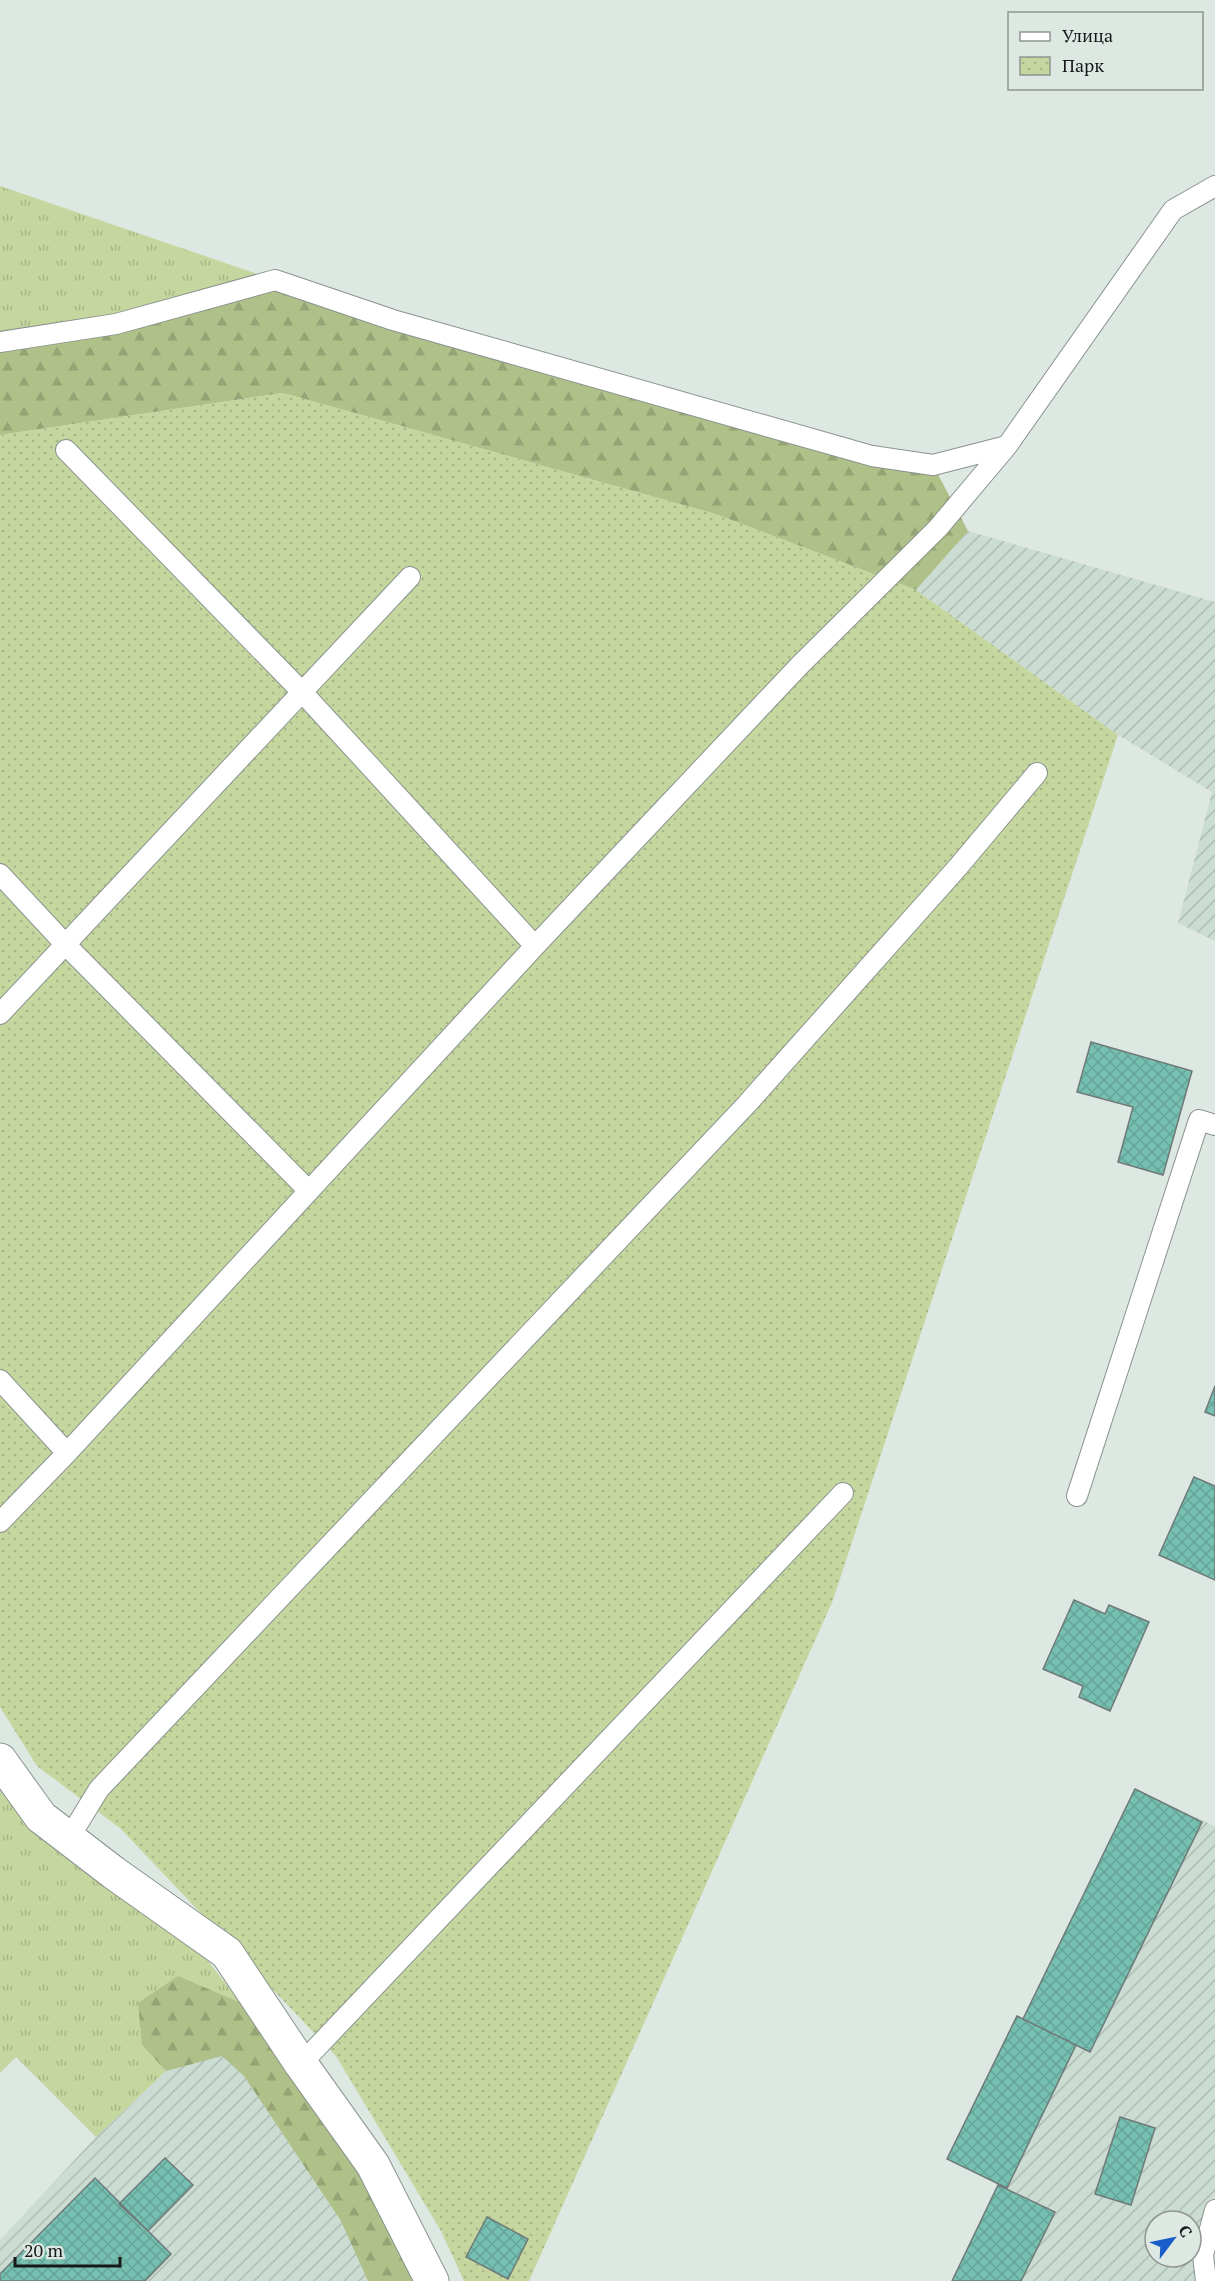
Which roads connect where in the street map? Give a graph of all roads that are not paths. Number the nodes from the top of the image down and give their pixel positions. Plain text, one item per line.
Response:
1 (1215, 186) edge
2 (0, 342) edge
3 (1007, 446) junction
4 (66, 450) dead end
5 (410, 577) dead end
6 (302, 692) junction
7 (1037, 773) dead end
8 (0, 874) edge
9 (65, 944) junction
10 (535, 946) junction
11 (0, 1014) edge
12 (1215, 1125) edge
13 (308, 1190) junction
14 (0, 1380) edge
15 (67, 1453) junction
16 (843, 1493) dead end
17 (1077, 1496) dead end
18 (0, 1522) edge
19 (0, 1760) edge
20 (69, 1838) junction
21 (301, 2064) junction
22 (1215, 2210) edge
23 (432, 2281) edge
24 (1206, 2281) edge

1 - 3 lane
2 - 3 lane
3 - 10 lane
4 - 6 lane
5 - 6 lane
6 - 9 lane
6 - 10 lane
7 - 20 lane
8 - 9 lane
9 - 11 lane
9 - 13 lane
10 - 13 lane
12 - 17 lane
13 - 15 lane
14 - 15 lane
15 - 18 lane
16 - 21 lane
19 - 20 street
20 - 21 street
21 - 23 street
22 - 24 lane

